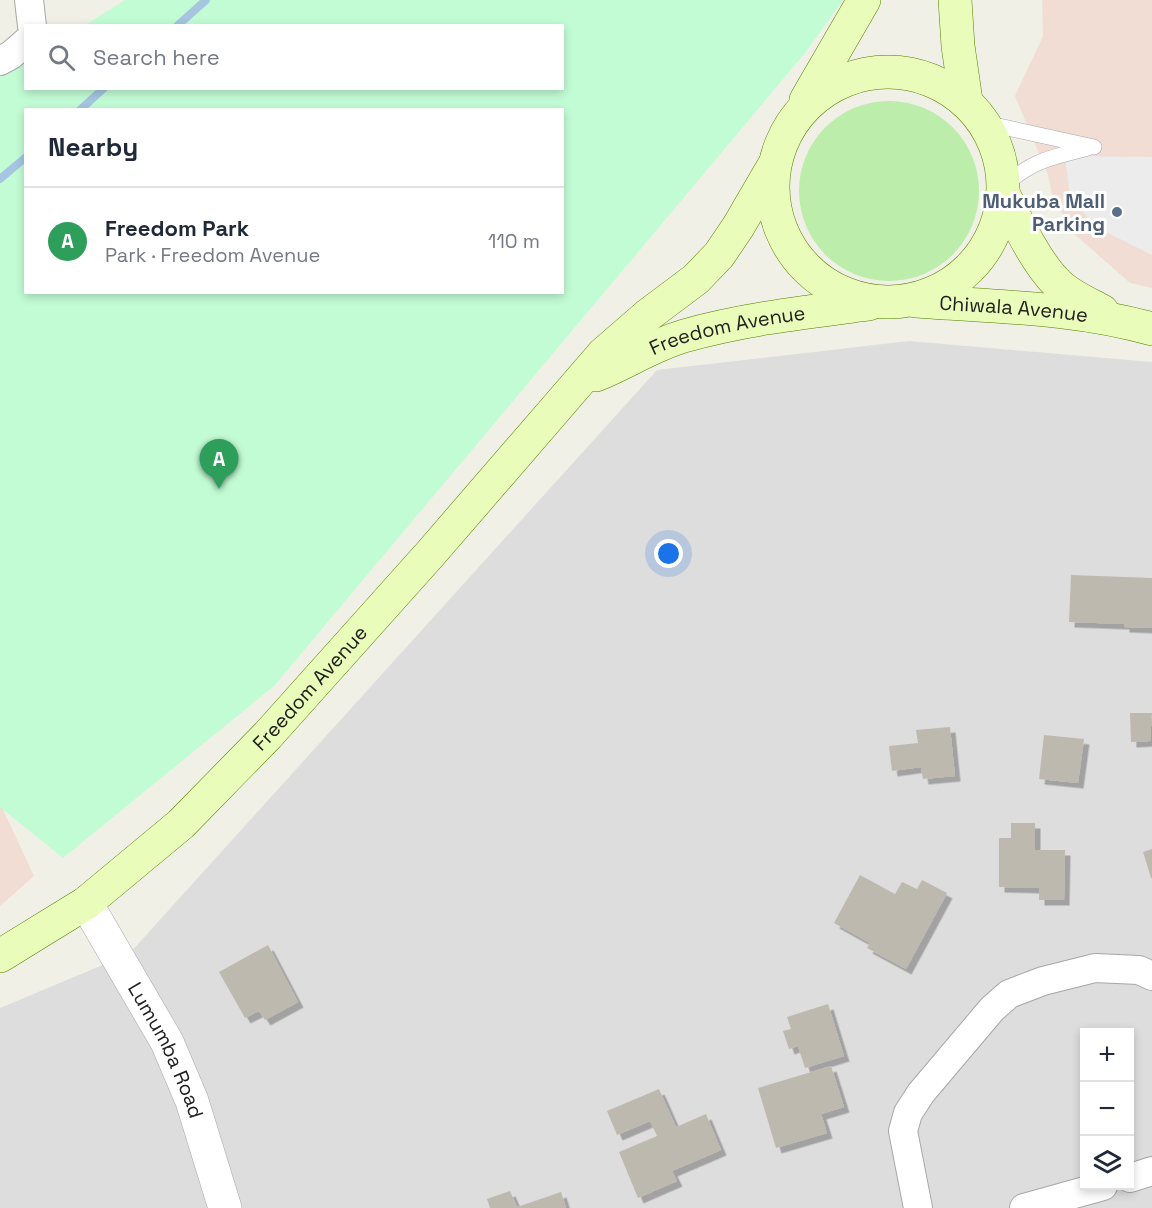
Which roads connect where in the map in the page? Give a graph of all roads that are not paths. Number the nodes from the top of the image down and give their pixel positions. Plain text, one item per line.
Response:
1 (29, 0) edge
2 (864, 0) edge
3 (955, 0) edge
4 (32, 24) edge
5 (24, 44) edge
6 (0, 61) edge
7 (801, 109) junction
8 (975, 112) junction
9 (773, 167) junction
10 (1004, 190) junction
11 (895, 301) junction
12 (1117, 319) junction
13 (1152, 329) edge
14 (583, 380) junction
15 (87, 903) junction
16 (0, 956) edge
17 (1152, 976) edge
18 (1152, 1171) edge
19 (1134, 1177) edge
20 (1086, 1190) edge
21 (225, 1208) edge
22 (918, 1208) edge
23 (1024, 1208) edge

1 - 4 street
2 - 7 main road
3 - 8 main road
5 - 6 street
7 - 8 main road
7 - 9 main road
8 - 10 main road
8 - 10 lane
9 - 11 main road
9 - 14 main road, Freedom Avenue
10 - 11 main road
10 - 12 main road, Chiwala Avenue
11 - 12 main road, Chiwala Avenue
11 - 14 main road, Freedom Avenue
12 - 13 main road, Chiwala Avenue
14 - 15 main road, Freedom Avenue
15 - 16 main road, Freedom Avenue
15 - 21 street, Lumumba Road
17 - 22 street
18 - 19 street
20 - 23 street

